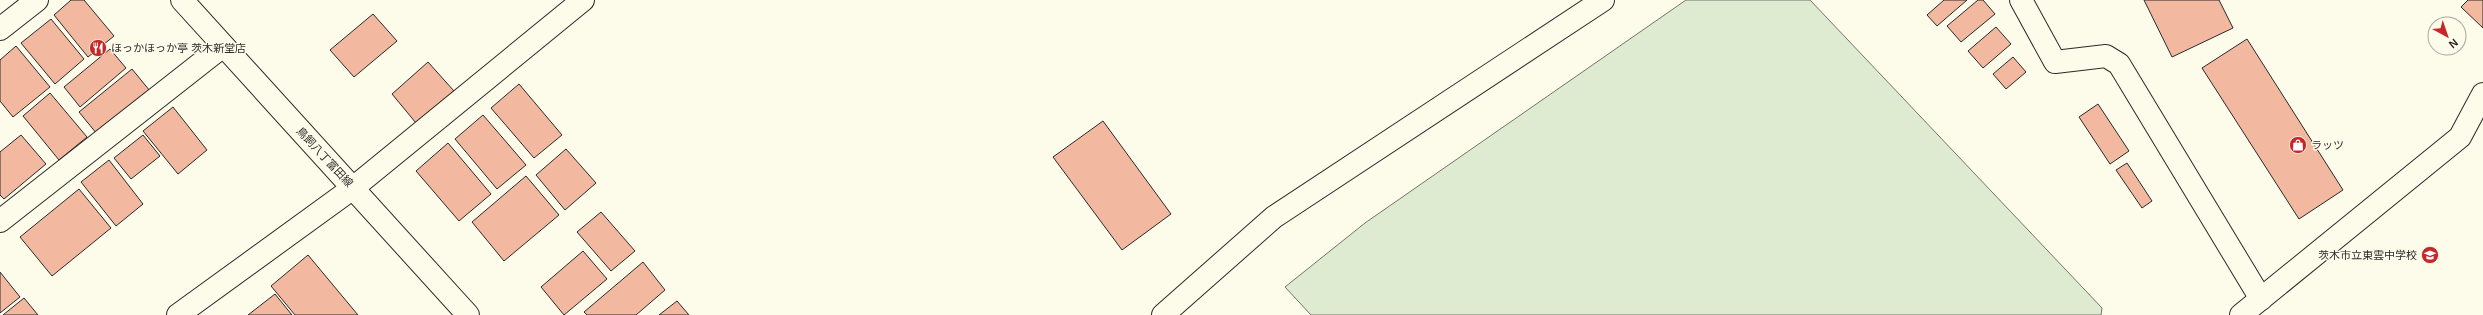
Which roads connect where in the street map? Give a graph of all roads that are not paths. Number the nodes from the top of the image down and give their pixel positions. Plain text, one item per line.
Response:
1 (37, 0) edge
2 (182, 0) edge
3 (583, 0) edge
4 (1603, 0) edge
5 (2021, 0) edge
6 (0, 29) edge
7 (222, 46) junction
8 (2483, 94) edge
9 (353, 188) junction
10 (0, 221) edge
11 (2261, 299) junction
12 (178, 315) edge
13 (468, 315) edge
14 (1163, 315) edge
15 (2241, 315) edge

1 - 6 street
2 - 7 street, 鳥飼八丁富田線
3 - 9 street
4 - 14 street
5 - 11 street
7 - 9 street, 鳥飼八丁富田線
7 - 10 street
8 - 11 street
9 - 12 street
9 - 13 street, 鳥飼八丁富田線
11 - 15 street

